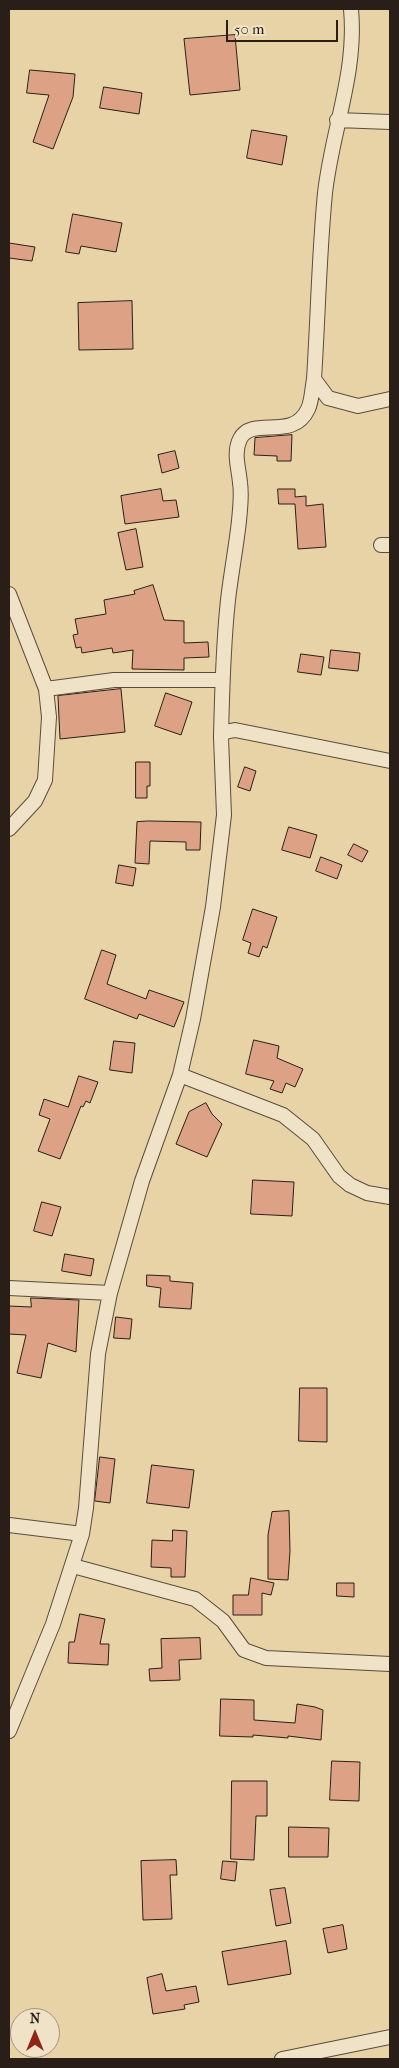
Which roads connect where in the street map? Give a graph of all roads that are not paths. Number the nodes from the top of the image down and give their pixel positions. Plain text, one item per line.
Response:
1 (351, 9) edge
2 (337, 120) junction
3 (390, 122) edge
4 (314, 379) junction
5 (390, 398) edge
6 (9, 594) edge
7 (222, 680) junction
8 (46, 689) junction
9 (221, 737) junction
10 (390, 761) edge
11 (9, 829) edge
12 (180, 1075) junction
13 (390, 1198) edge
14 (9, 1288) edge
15 (110, 1293) junction
16 (9, 1524) edge
17 (82, 1534) junction
18 (73, 1566) junction
19 (390, 1664) edge
20 (9, 1732) edge
21 (390, 2037) edge
22 (282, 2059) edge

1 - 2 street
2 - 3 street
2 - 4 street
4 - 5 street
4 - 7 street
6 - 8 street
7 - 8 street
7 - 9 street
8 - 11 street
9 - 10 street
9 - 12 street
12 - 13 street
12 - 15 street
14 - 15 street
15 - 17 street
16 - 17 street
17 - 18 street
18 - 19 street
18 - 20 street
21 - 22 street

